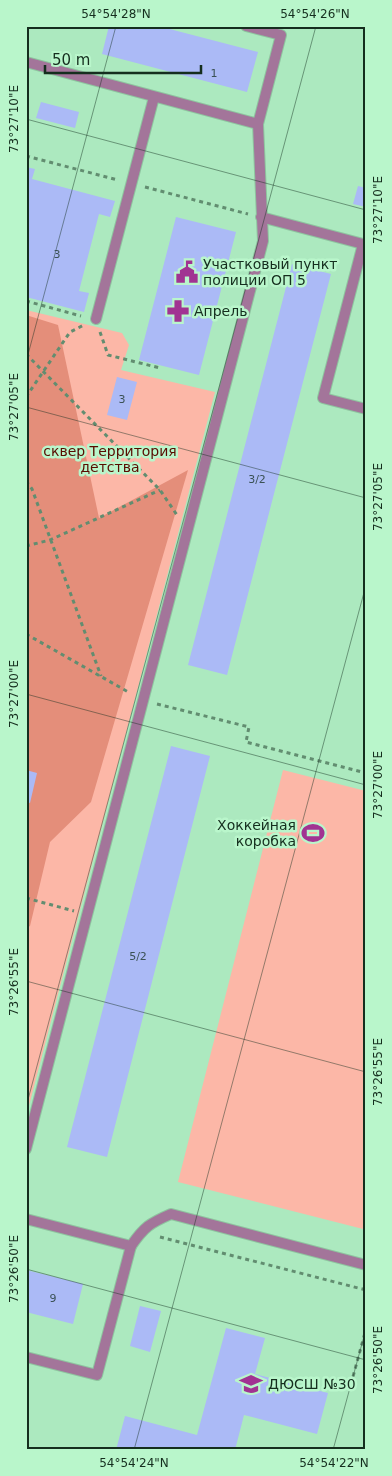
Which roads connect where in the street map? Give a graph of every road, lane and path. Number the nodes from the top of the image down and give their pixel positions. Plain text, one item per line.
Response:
1 (246, 26) edge
2 (26, 62) edge
3 (154, 97) junction
4 (258, 124) junction
5 (260, 217) junction
6 (26, 302) edge
7 (96, 320) junction
8 (26, 354) edge
9 (160, 368) dead end
10 (43, 371) junction
11 (26, 397) edge
12 (366, 409) edge
13 (26, 481) edge
14 (160, 490) junction
15 (187, 530) junction
16 (50, 540) junction
17 (26, 546) edge
18 (26, 634) edge
19 (101, 677) junction
20 (142, 700) junction
21 (366, 773) edge
22 (26, 898) edge
23 (87, 914) junction
24 (26, 1149) edge
25 (26, 1219) edge
26 (141, 1232) junction
27 (131, 1246) junction
28 (366, 1265) edge
29 (366, 1290) edge
30 (366, 1329) edge
31 (26, 1357) edge
32 (351, 1384) dead end

1 - 4 street
2 - 3 street
3 - 4 street
3 - 7 street
4 - 5 street
5 - 12 street
5 - 15 street
6 - 7 path
7 - 9 path
7 - 10 path
8 - 10 path
10 - 11 path
10 - 14 path
13 - 16 path
14 - 15 path
14 - 16 path
15 - 20 street
16 - 17 path
16 - 19 path
18 - 19 path
19 - 20 path
20 - 21 path
20 - 23 street
22 - 23 path
23 - 24 street
25 - 27 street
26 - 27 street
26 - 28 street
26 - 29 path
27 - 31 street
30 - 32 path

